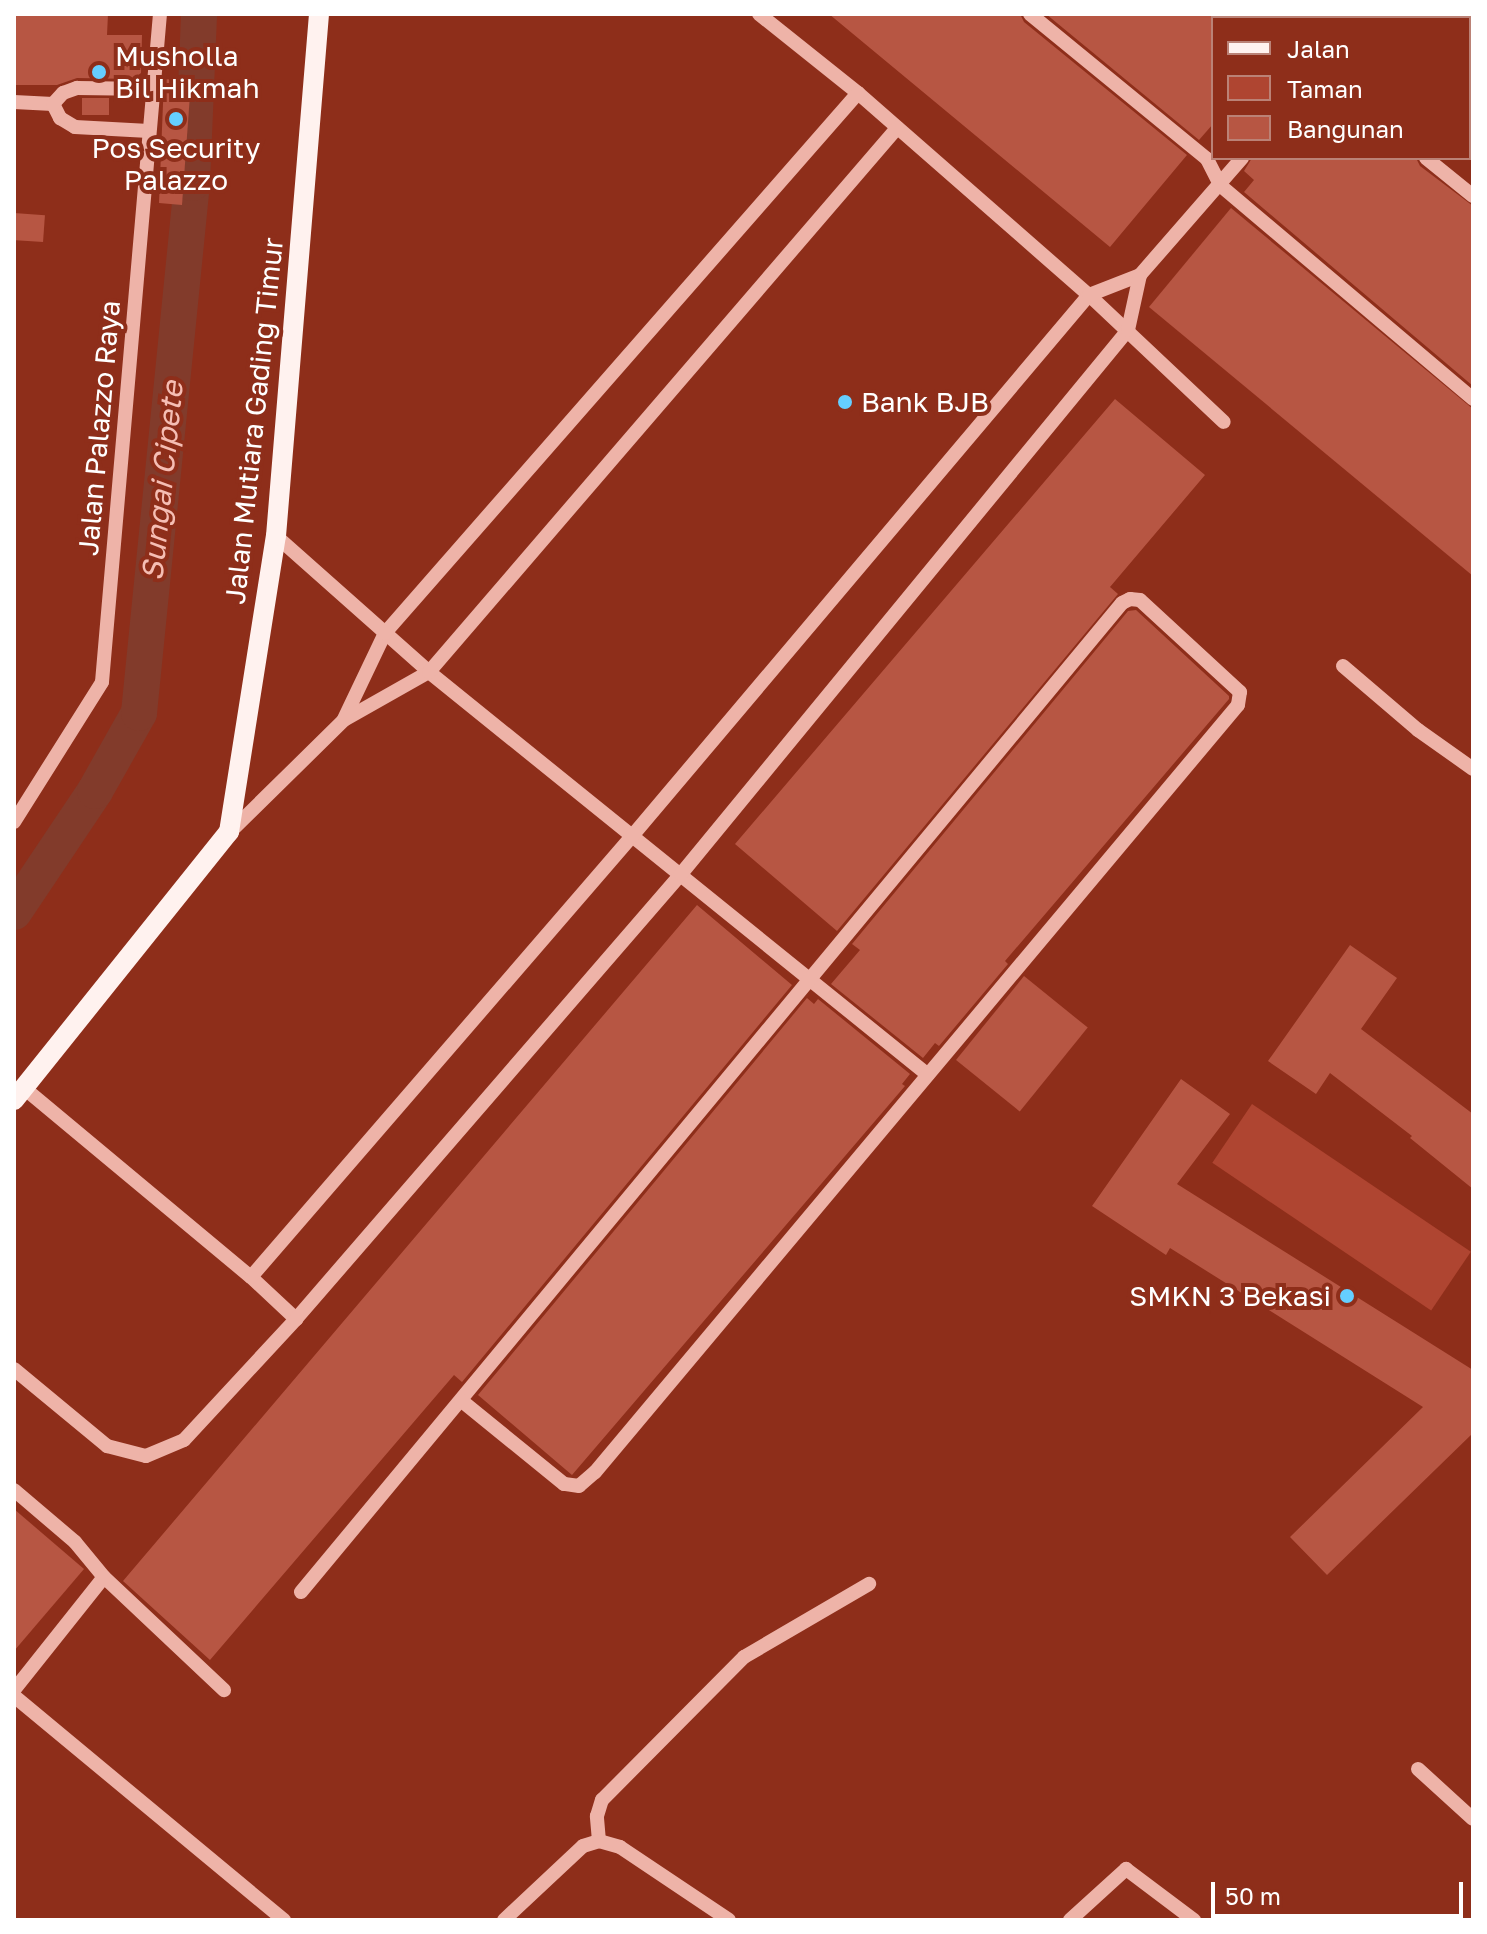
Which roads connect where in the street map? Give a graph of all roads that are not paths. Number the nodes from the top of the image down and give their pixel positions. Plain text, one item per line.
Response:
1 (160, 14) edge
2 (319, 14) edge
3 (759, 14) edge
4 (1030, 14) edge
5 (152, 89) junction
6 (858, 93) junction
7 (14, 102) edge
8 (53, 104) junction
9 (897, 128) junction
10 (149, 131) junction
11 (1240, 160) edge
12 (1428, 160) edge
13 (1221, 186) junction
14 (1473, 196) edge
15 (1140, 275) junction
16 (1089, 295) junction
17 (1128, 330) junction
18 (1473, 399) edge
19 (1224, 422) dead end
20 (276, 536) junction
21 (385, 633) junction
22 (1343, 666) dead end
23 (429, 672) junction
24 (344, 720) junction
25 (1473, 769) edge
26 (14, 822) edge
27 (229, 832) junction
28 (633, 835) junction
29 (681, 874) junction
30 (808, 980) junction
31 (928, 1075) junction
32 (19, 1094) edge
33 (251, 1277) junction
34 (296, 1319) junction
35 (14, 1369) edge
36 (462, 1401) junction
37 (14, 1490) edge
38 (104, 1577) junction
39 (869, 1584) dead end
40 (301, 1592) dead end
41 (14, 1690) edge
42 (224, 1690) dead end
43 (14, 1696) edge
44 (1418, 1769) dead end
45 (1473, 1819) edge
46 (599, 1841) junction
47 (284, 1920) edge
48 (504, 1920) edge
49 (729, 1920) edge
50 (1070, 1920) edge
51 (1194, 1920) edge

1 - 5 street, Jalan Palazzo Raya
2 - 20 main road, Jalan Mutiara Gading Timur
3 - 6 street
4 - 13 street
5 - 8 street
5 - 10 street, Jalan Palazzo Raya
6 - 9 street
6 - 21 street, Jalan Mutiara Gading Timur
7 - 8 street
8 - 10 street
9 - 16 street
9 - 23 street, Jalan Mutiara Gading Timur
10 - 26 street, Jalan Palazzo Raya
11 - 13 street
12 - 14 street
13 - 15 street
13 - 18 street
15 - 16 street
15 - 17 street
16 - 17 street
16 - 28 street
17 - 19 street
17 - 29 street
20 - 21 street
20 - 27 main road, Jalan Mutiara Gading Timur
21 - 23 street
21 - 24 street, Jalan Mutiara Gading Timur
22 - 25 street
23 - 24 street, Jalan Mutiara Gading Timur
23 - 28 street
24 - 27 street, Jalan Mutiara Gading Timur
27 - 32 main road, Jalan Mutiara Gading Timur
28 - 29 street
28 - 33 street
29 - 30 street
29 - 34 street
30 - 31 street
30 - 31 street
30 - 36 street
31 - 36 street
32 - 33 street
33 - 34 street
34 - 35 street
36 - 40 street
37 - 38 street
38 - 41 street
38 - 42 street
39 - 46 street
43 - 47 street
44 - 45 street
46 - 48 street
46 - 49 street
50 - 51 street

